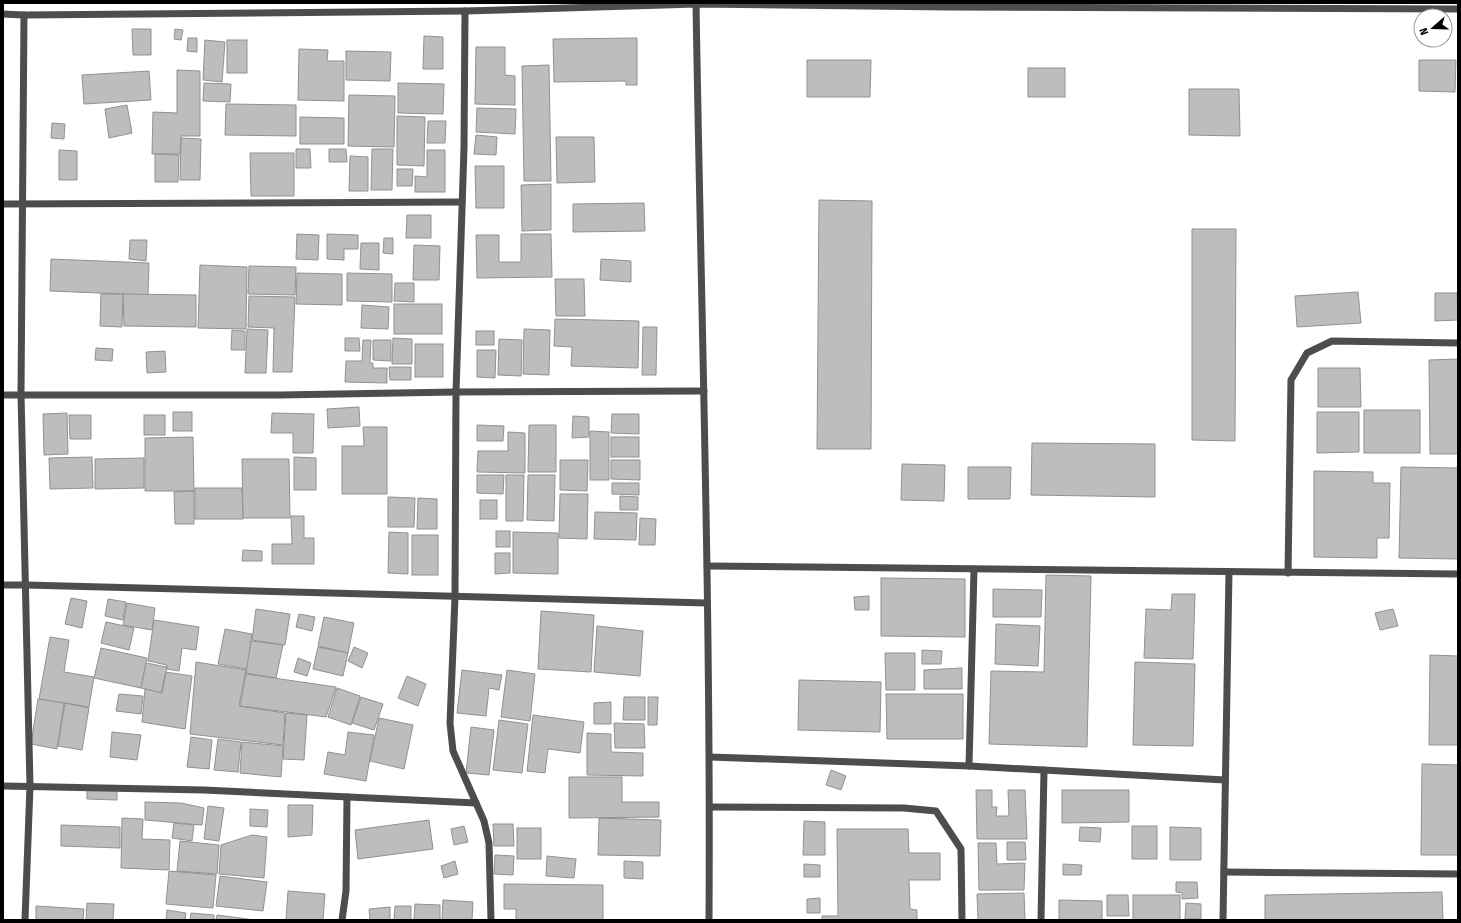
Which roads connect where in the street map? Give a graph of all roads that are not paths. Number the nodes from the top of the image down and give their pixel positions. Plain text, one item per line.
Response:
1 (696, 3) edge
2 (948, 5) edge
3 (1458, 9) edge
4 (465, 12) junction
5 (3, 14) edge
6 (24, 15) junction
7 (462, 202) junction
8 (23, 203) junction
9 (3, 204) edge
10 (1458, 343) edge
11 (704, 391) junction
12 (456, 392) junction
13 (21, 394) junction
14 (3, 395) edge
15 (707, 566) junction
16 (974, 569) junction
17 (1229, 572) junction
18 (1288, 573) junction
19 (1458, 574) edge
20 (3, 585) edge
21 (26, 585) junction
22 (456, 597) junction
23 (707, 603) junction
24 (710, 757) junction
25 (969, 766) junction
26 (1044, 770) junction
27 (1224, 780) junction
28 (3, 786) edge
29 (30, 786) junction
30 (347, 797) junction
31 (476, 803) junction
32 (710, 807) junction
33 (1224, 872) junction
34 (1458, 874) edge
35 (25, 920) edge
36 (342, 920) edge
37 (492, 920) edge
38 (709, 920) edge
39 (962, 920) edge
40 (1041, 920) edge
41 (1223, 920) edge

1 - 2 street
1 - 4 street
1 - 11 street
2 - 3 street
4 - 6 street
4 - 7 street
5 - 6 street
6 - 8 street
7 - 8 street
7 - 12 street
8 - 9 street
8 - 13 street
10 - 18 street
11 - 12 street
11 - 15 street
12 - 13 street
12 - 22 street
13 - 14 street
13 - 21 street
15 - 16 street
15 - 23 street
16 - 17 street
16 - 25 street
17 - 18 street
17 - 27 street
18 - 19 street
20 - 21 street
21 - 22 street
21 - 29 street
22 - 23 street
22 - 31 street
23 - 24 street
24 - 25 street
24 - 32 street
25 - 26 street
26 - 27 street
26 - 40 street
27 - 33 street
28 - 29 street
29 - 30 street
29 - 35 street
30 - 31 street
30 - 36 street
31 - 37 street
32 - 38 street
32 - 39 street
33 - 34 street
33 - 41 street

